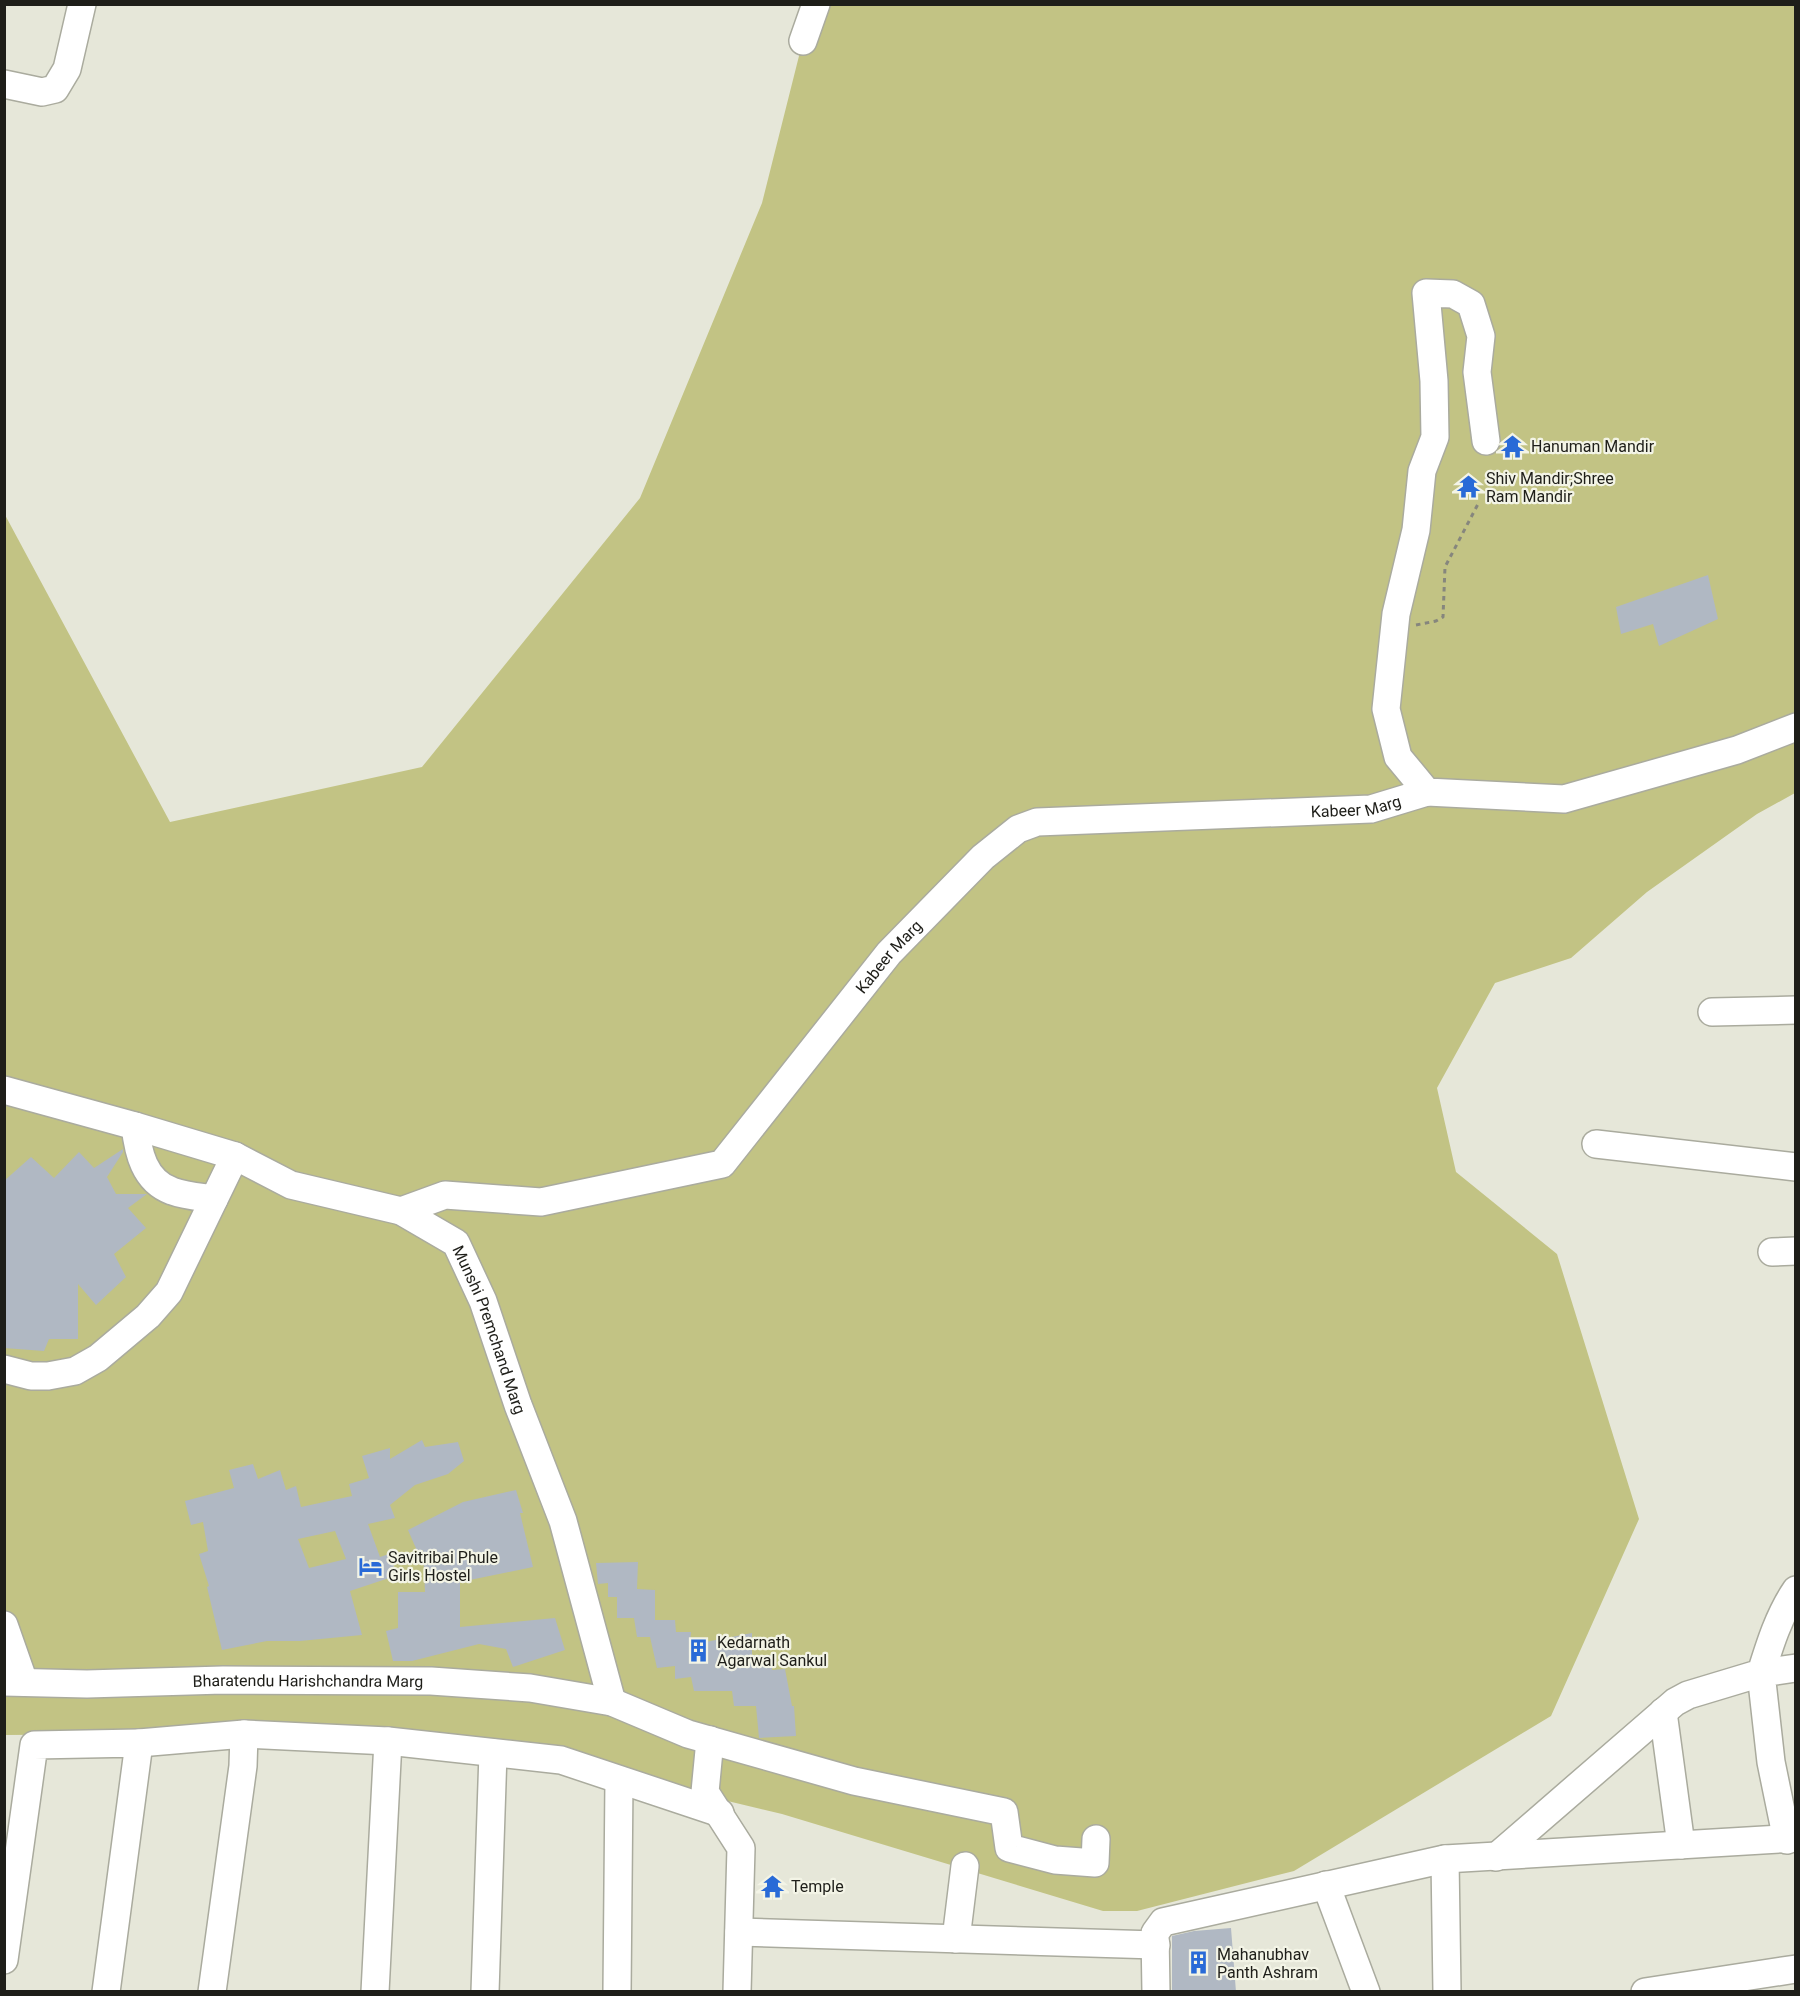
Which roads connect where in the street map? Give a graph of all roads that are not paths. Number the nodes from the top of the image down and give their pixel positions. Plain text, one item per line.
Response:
1 (82, 4) edge
2 (816, 4) edge
3 (803, 41) dead end
4 (4, 84) edge
5 (1486, 441) dead end
6 (1796, 727) edge
7 (1427, 792) junction
8 (1796, 1010) edge
9 (1712, 1012) dead end
10 (4, 1090) edge
11 (135, 1126) junction
12 (1596, 1144) dead end
13 (235, 1156) junction
14 (1796, 1167) edge
15 (214, 1199) junction
16 (401, 1211) junction
17 (4, 1369) edge
18 (1796, 1590) edge
19 (4, 1625) edge
20 (1796, 1668) edge
21 (1761, 1673) junction
22 (14, 1682) edge
23 (612, 1702) junction
24 (1663, 1712) junction
25 (244, 1734) junction
26 (710, 1740) junction
27 (388, 1741) junction
28 (139, 1743) junction
29 (494, 1753) junction
30 (619, 1779) junction
31 (720, 1813) junction
32 (1096, 1839) dead end
33 (1791, 1839) edge
34 (1681, 1845) junction
35 (1496, 1857) junction
36 (1445, 1859) junction
37 (965, 1866) dead end
38 (1326, 1886) junction
39 (739, 1932) junction
40 (956, 1939) junction
41 (1156, 1945) junction
42 (4, 1960) edge
43 (1796, 1969) edge
44 (1710, 1986) edge
45 (1362, 1987) edge
46 (106, 1992) edge
47 (212, 1992) edge
48 (375, 1992) edge
49 (485, 1992) edge
50 (617, 1992) edge
51 (737, 1992) edge
52 (1156, 1992) edge
53 (1447, 1992) edge
54 (1645, 1992) edge

1 - 4 street
2 - 3 street
5 - 7 street
6 - 7 street, Kabeer Marg
7 - 16 street, Kabeer Marg
8 - 9 street
10 - 11 street, Munshi Premchand Marg
11 - 13 street, Munshi Premchand Marg
11 - 15 street
12 - 14 street
13 - 15 street
13 - 16 street, Munshi Premchand Marg
15 - 17 street
16 - 23 street, Munshi Premchand Marg
18 - 21 street
19 - 22 street
20 - 21 street
21 - 24 street
21 - 33 street
22 - 23 street, Bharatendu Harishchandra Marg
23 - 26 street, Bharatendu Harishchandra Marg
24 - 34 street
24 - 35 street
25 - 27 street
25 - 28 street
25 - 47 street
26 - 31 street
26 - 32 street, Bharatendu Harishchandra Marg
27 - 29 street
27 - 48 street
28 - 42 street
28 - 46 street
29 - 30 street
29 - 49 street
30 - 31 street
30 - 50 street
31 - 39 street
33 - 34 street
34 - 35 street
35 - 36 street
36 - 38 street
36 - 53 street
37 - 40 street
38 - 41 street
38 - 45 street
39 - 40 street
39 - 51 street
40 - 41 street
41 - 52 street
43 - 44 street
44 - 54 street

